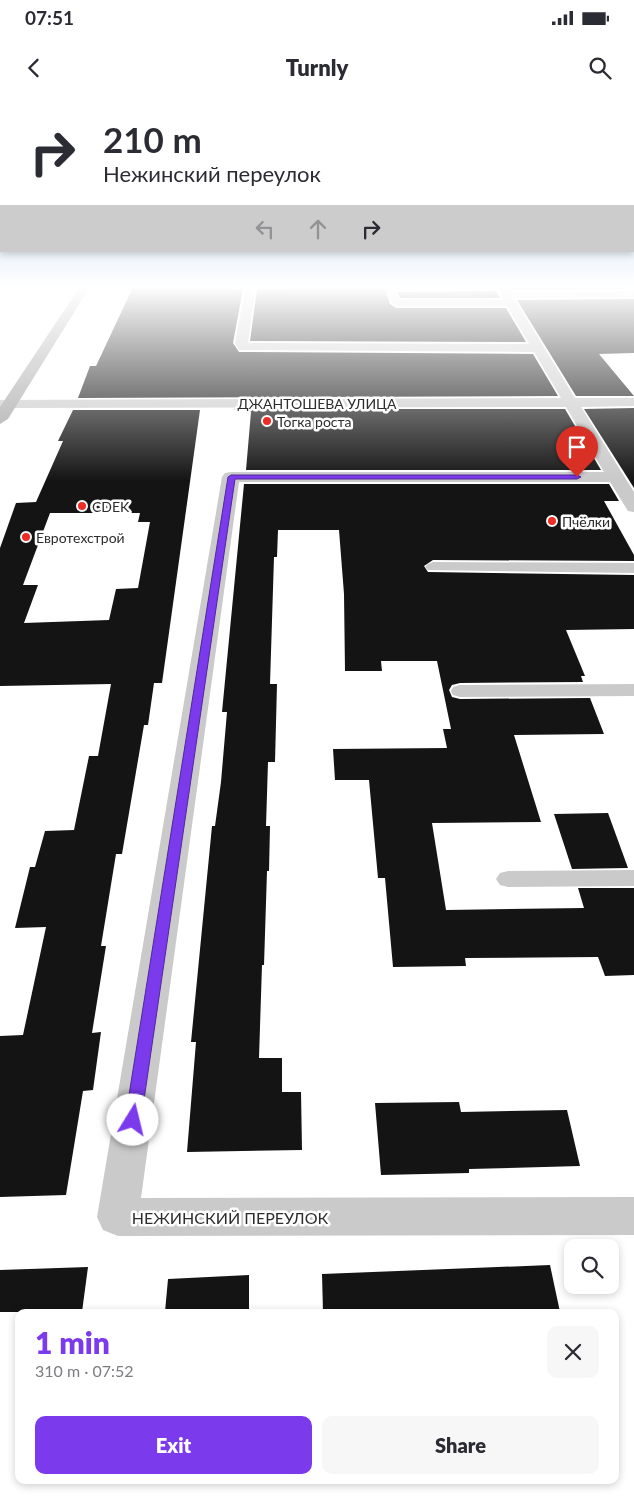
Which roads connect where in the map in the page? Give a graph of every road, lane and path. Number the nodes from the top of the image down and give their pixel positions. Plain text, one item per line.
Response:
1 (42, 350) edge
2 (540, 350) edge
3 (571, 402) junction
4 (634, 402) edge
5 (5, 404) edge
6 (0, 419) edge
7 (616, 477) junction
8 (634, 507) edge
9 (433, 567) dead end
10 (634, 568) edge
11 (634, 690) edge
12 (460, 691) dead end
13 (634, 878) edge
14 (508, 879) dead end
15 (634, 1216) edge

1 - 5 main road
2 - 3 street
3 - 4 street, ДЖАНТОШЕВА УЛИЦА
3 - 5 street, ДЖАНТОШЕВА УЛИЦА
3 - 7 street
5 - 6 main road
7 - 8 street
7 - 15 street, НЕЖИНСКИЙ ПЕРЕУЛОК
9 - 10 lane
11 - 12 lane
13 - 14 lane

